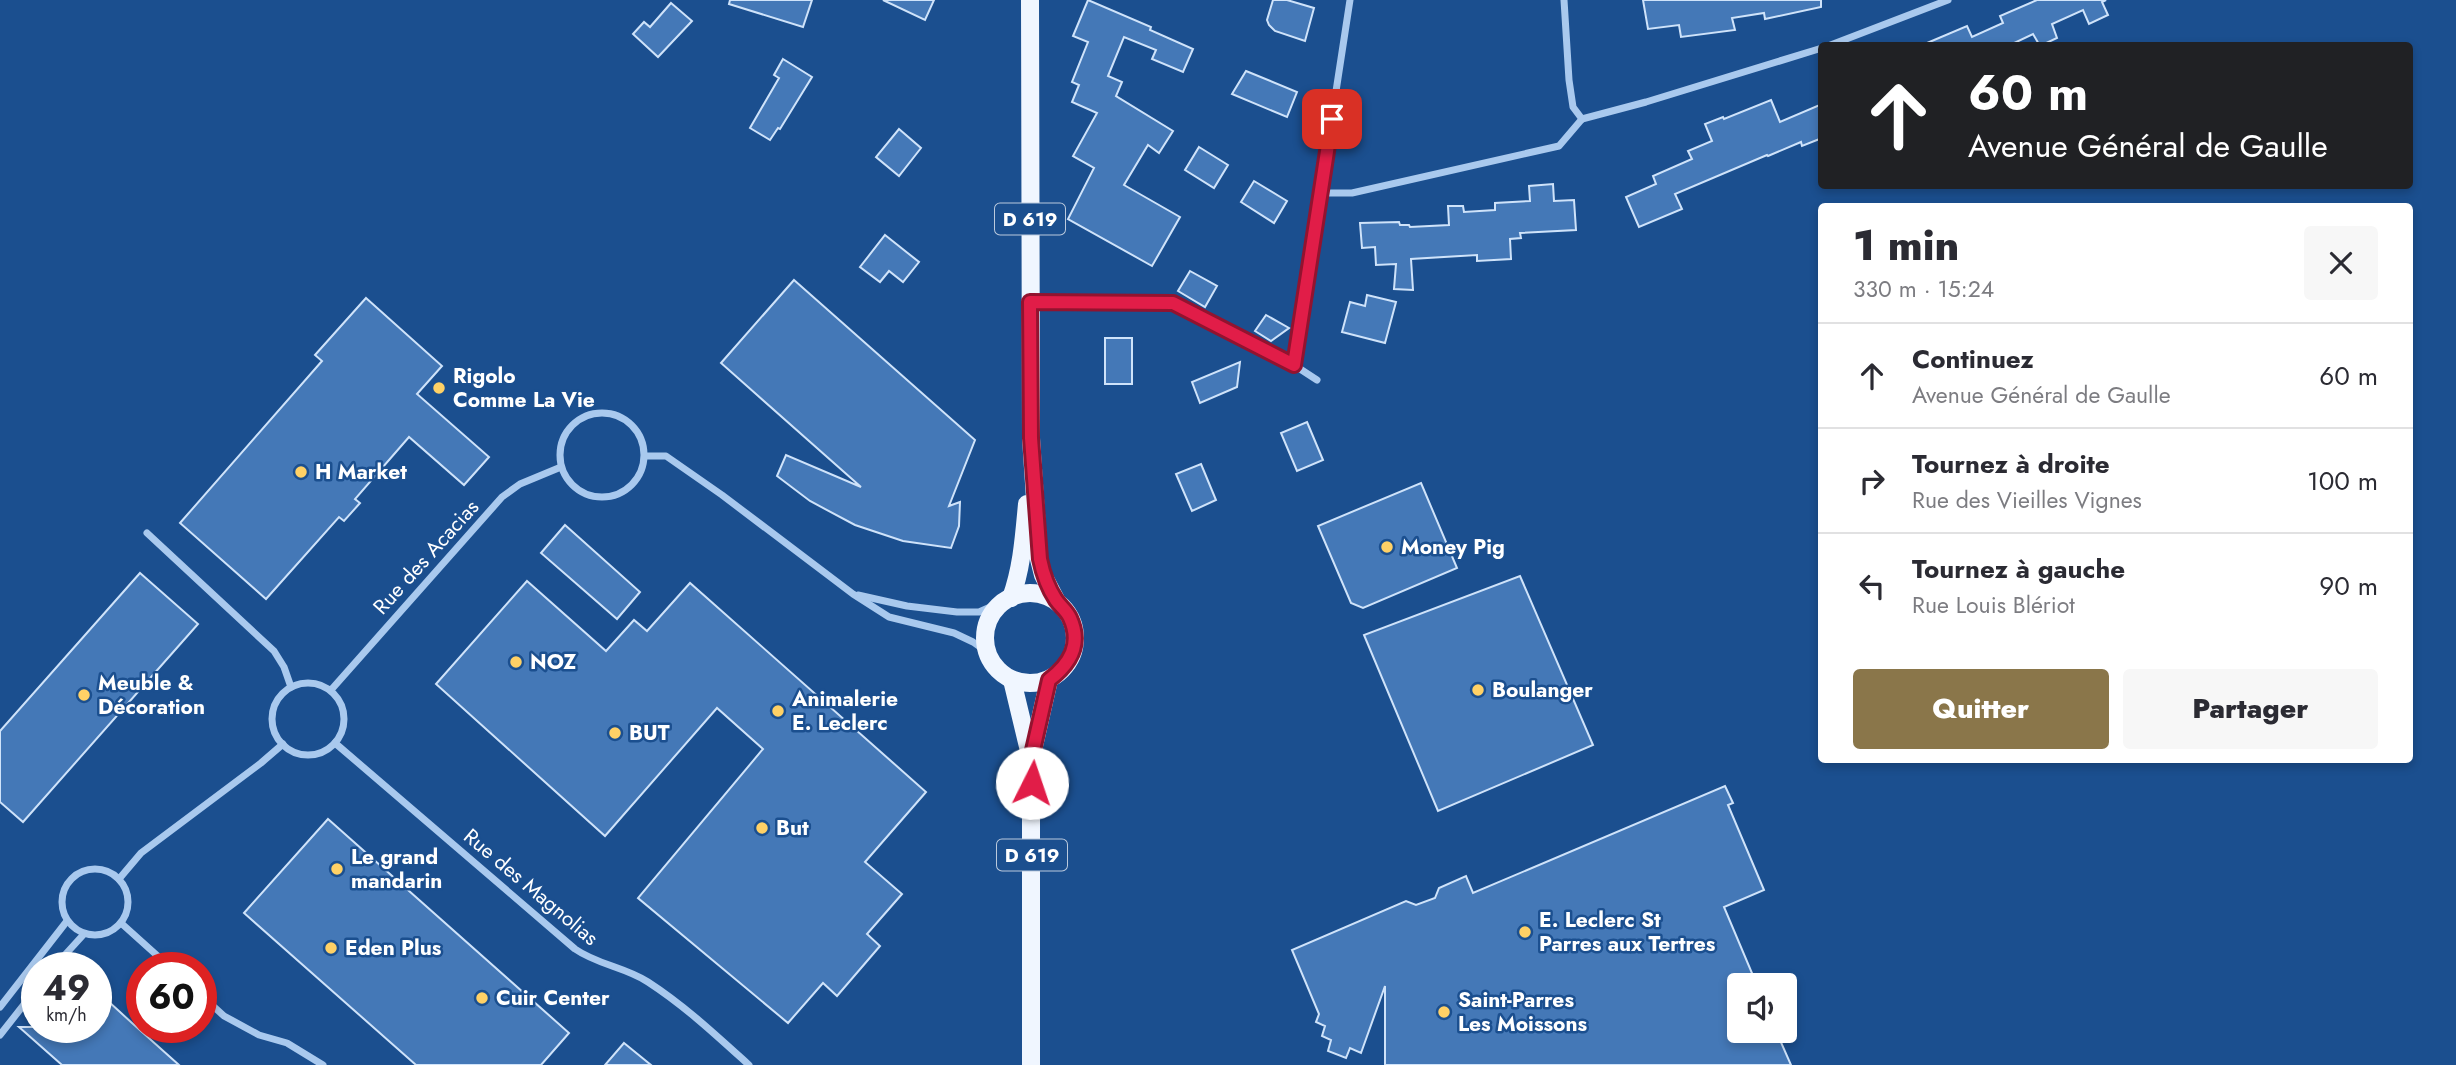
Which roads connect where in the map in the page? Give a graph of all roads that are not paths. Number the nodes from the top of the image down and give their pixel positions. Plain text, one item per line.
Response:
1 (1030, 0) edge
2 (1350, 0) edge
3 (1564, 0) edge
4 (1948, 0) edge
5 (1838, 42) edge
6 (1818, 49) edge
7 (1582, 119) junction
8 (1322, 192) junction
9 (1030, 302) junction
10 (1294, 365) junction
11 (1317, 380) dead end
12 (1031, 438) junction
13 (645, 456) junction
14 (561, 467) junction
15 (146, 533) dead end
16 (853, 594) junction
17 (1007, 600) junction
18 (1057, 601) junction
19 (987, 652) junction
20 (1012, 680) junction
21 (1049, 680) junction
22 (291, 687) junction
23 (331, 690) junction
24 (335, 743) junction
25 (283, 744) junction
26 (1031, 759) junction
27 (119, 879) junction
28 (67, 921) junction
29 (121, 923) junction
30 (84, 934) junction
31 (68, 952) edge
32 (153, 952) edge
33 (0, 1007) edge
34 (21, 1008) edge
35 (217, 1010) edge
36 (0, 1035) edge
37 (323, 1065) edge
38 (749, 1065) edge
39 (1031, 1065) edge

1 - 9 main road, D 619
2 - 8 street
3 - 7 street
4 - 5 street
6 - 7 street
7 - 8 street
8 - 10 street
9 - 10 street
9 - 12 main road, D 619
10 - 11 street
12 - 17 main road, D 619
12 - 18 main road, D 619
13 - 14 street
13 - 14 street
13 - 16 street
14 - 23 street, Rue des Acacias
15 - 22 street
16 - 17 street
16 - 19 street
17 - 18 main road
17 - 19 main road
18 - 21 main road
19 - 20 main road
20 - 21 main road
20 - 26 main road, D 619
21 - 26 main road, D 619
22 - 23 street
22 - 25 street
23 - 24 street
24 - 25 street
24 - 38 street, Rue des Magnolias
25 - 27 street
26 - 39 main road, D 619
27 - 28 street
27 - 29 street
28 - 30 street
28 - 33 street
29 - 30 street
29 - 32 street
30 - 31 street
34 - 36 street
35 - 37 street

